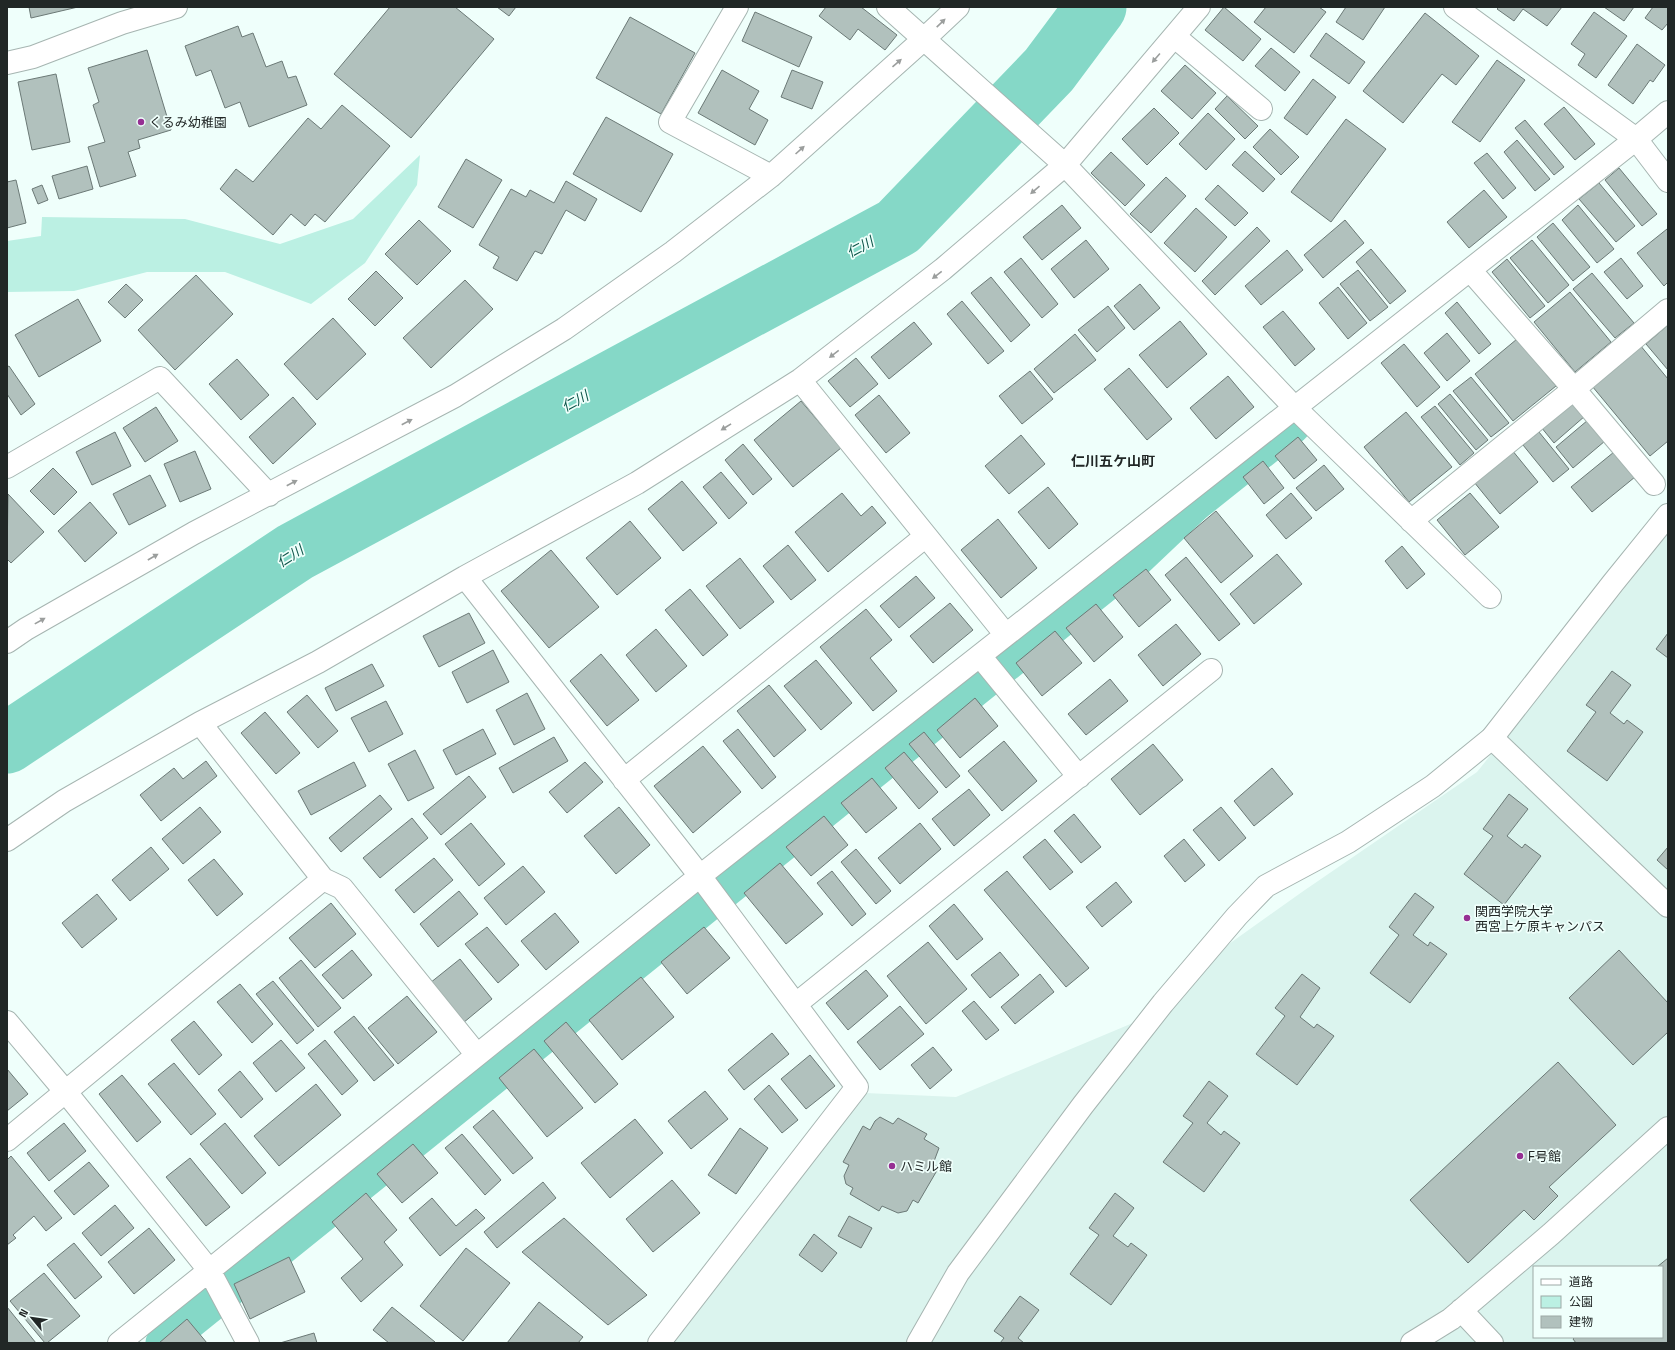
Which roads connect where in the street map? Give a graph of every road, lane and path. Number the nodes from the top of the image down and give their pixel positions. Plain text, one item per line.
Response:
1 (176, 7) edge
2 (737, 7) edge
3 (888, 7) edge
4 (958, 7) edge
5 (1199, 7) edge
6 (1455, 7) edge
7 (1175, 37) junction
8 (924, 39) junction
9 (7, 63) edge
10 (1261, 109) dead end
11 (1668, 112) edge
12 (1636, 139) junction
13 (1065, 165) junction
14 (771, 176) junction
15 (1668, 181) edge
16 (1470, 270) junction
17 (1668, 310) edge
18 (800, 380) junction
19 (1574, 389) junction
20 (1295, 408) junction
21 (7, 467) edge
22 (1654, 484) dead end
23 (269, 495) junction
24 (1668, 515) edge
25 (1411, 521) junction
26 (926, 536) junction
27 (465, 577) junction
28 (1490, 597) dead end
29 (1006, 635) junction
30 (7, 642) edge
31 (980, 656) junction
32 (1211, 670) dead end
33 (200, 724) junction
34 (1492, 738) junction
35 (1079, 777) junction
36 (624, 780) junction
37 (7, 840) edge
38 (700, 876) junction
39 (323, 879) junction
40 (1668, 906) edge
41 (796, 1004) junction
42 (7, 1022) edge
43 (477, 1054) junction
44 (65, 1091) junction
45 (1668, 1128) edge
46 (7, 1140) edge
47 (209, 1270) junction
48 (1461, 1310) junction
49 (119, 1343) edge
50 (248, 1343) edge
51 (658, 1343) edge
52 (918, 1343) edge
53 (1412, 1343) edge
54 (1492, 1343) edge

1 - 9 street
2 - 14 street
3 - 8 street
8 -> 4 street
5 - 7 street
6 - 12 street
7 - 10 street
7 -> 13 street
8 - 13 street
14 -> 8 street
11 - 12 street
12 - 15 street
12 - 16 street
13 -> 18 street
13 - 20 street
23 -> 14 street
16 - 19 street
16 - 20 street
17 - 19 street
18 - 26 street
18 -> 27 street
19 - 22 street
19 - 25 street
20 - 25 street
20 - 29 street
21 - 23 street
30 -> 23 street
24 - 34 street
25 - 28 street
26 - 29 street
26 - 36 street
27 - 33 street
27 - 36 street
29 - 31 street
31 - 35 street
31 - 38 street
32 - 35 street
33 - 37 street
33 - 39 street
34 - 40 street
34 - 52 street
35 - 41 street
36 - 38 street
38 - 41 street
38 - 43 street
39 - 43 street
39 - 44 street
41 - 51 street
42 - 44 street
43 - 47 street
44 - 46 street
44 - 47 street
45 - 48 street
47 - 49 street
47 - 50 street
48 - 53 street
48 - 54 street

